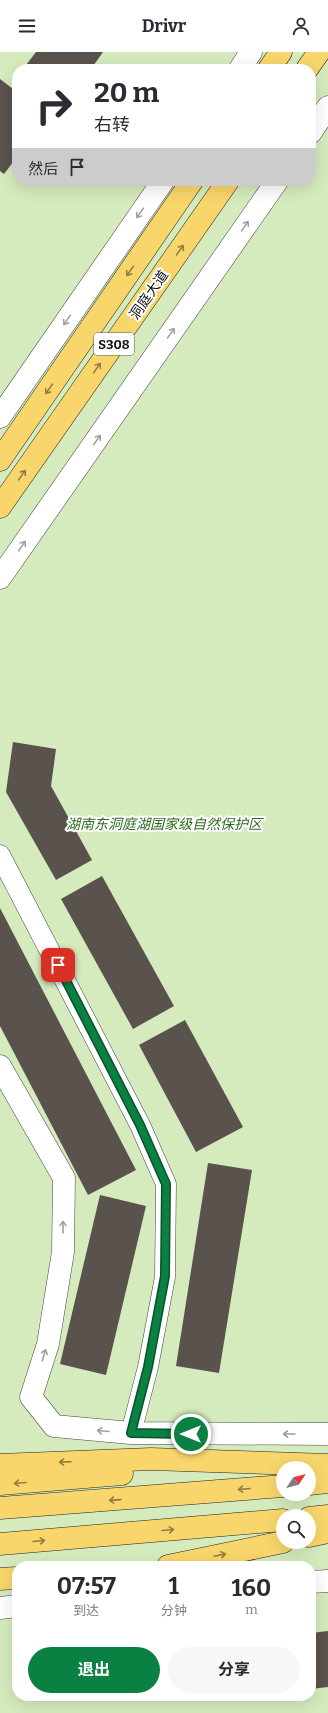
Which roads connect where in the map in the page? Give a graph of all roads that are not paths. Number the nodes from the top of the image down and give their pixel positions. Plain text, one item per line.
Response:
1 (251, 52) edge
2 (280, 52) edge
3 (319, 52) edge
4 (243, 64) edge
5 (272, 64) edge
6 (311, 64) edge
7 (328, 107) edge
8 (316, 125) edge
9 (159, 186) edge
10 (189, 186) edge
11 (225, 186) edge
12 (274, 186) edge
13 (0, 417) edge
14 (0, 460) edge
15 (0, 507) edge
16 (0, 578) edge
17 (0, 855) edge
18 (0, 1066) edge
19 (131, 1433) junction
20 (328, 1434) edge
21 (0, 1465) edge
22 (328, 1465) edge
23 (276, 1472) edge
24 (316, 1472) edge
25 (328, 1473) edge
26 (328, 1482) edge
27 (316, 1483) edge
28 (0, 1484) edge
29 (276, 1487) edge
30 (0, 1508) edge
31 (328, 1516) edge
32 (316, 1517) edge
33 (276, 1521) edge
34 (328, 1532) edge
35 (316, 1535) edge
36 (276, 1543) edge
37 (0, 1544) edge
38 (192, 1561) edge
39 (12, 1578) edge
40 (0, 1579) edge
41 (328, 1581) edge
42 (316, 1582) edge
43 (12, 1607) edge
44 (0, 1608) edge

1 - 4 street
2 - 5 main road
3 - 6 main road
7 - 8 street
9 -> 13 street
10 -> 14 main road, 洞庭大道 / S308
15 -> 11 main road, 洞庭大道 / S308
16 -> 12 street
17 - 19 street
19 -> 18 street
20 -> 19 street
22 -> 21 main road
23 -> 28 main road
24 - 25 main road
26 - 27 main road
29 -> 30 main road
31 - 32 main road
37 -> 33 main road
34 - 35 main road
38 -> 36 main road
39 - 40 main road
41 - 42 street
43 - 44 street

